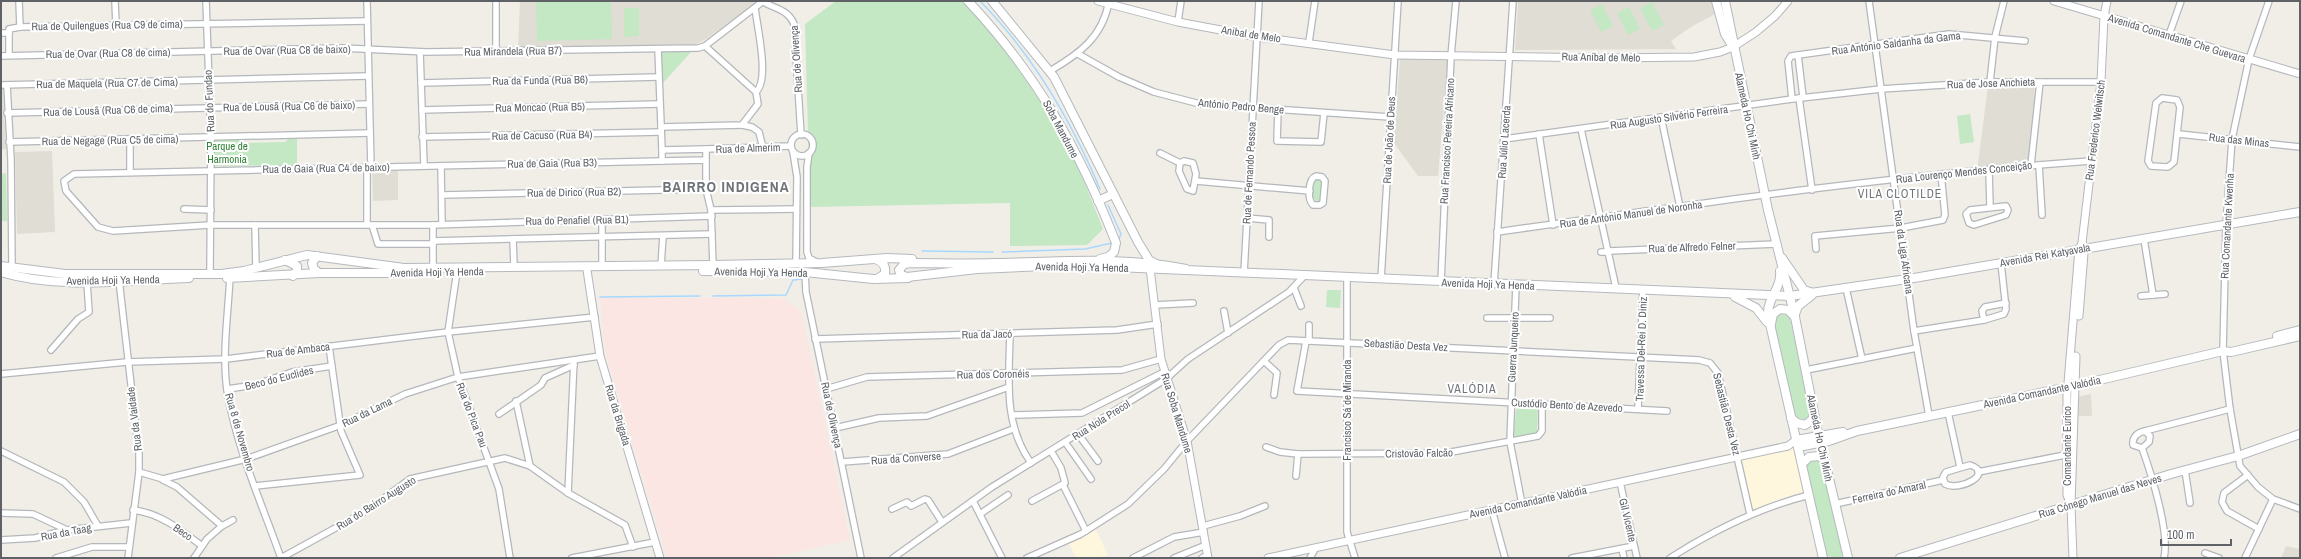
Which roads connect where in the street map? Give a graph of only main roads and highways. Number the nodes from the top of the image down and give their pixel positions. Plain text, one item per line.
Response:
1 (968, 1) edge
2 (992, 1) edge
3 (1716, 1) edge
4 (1725, 1) edge
5 (1733, 47) junction
6 (1113, 194) junction
7 (1098, 201) junction
8 (2300, 212) edge
9 (1779, 254) junction
10 (317, 256) junction
11 (874, 259) junction
12 (285, 260) junction
13 (1094, 260) junction
14 (936, 263) junction
15 (1158, 265) junction
16 (1, 266) edge
17 (1186, 269) junction
18 (1, 272) edge
19 (320, 274) junction
20 (931, 274) junction
21 (293, 276) junction
22 (873, 279) junction
23 (1814, 293) junction
24 (1726, 294) junction
25 (1772, 296) junction
26 (1790, 296) junction
27 (1795, 317) junction
28 (2300, 330) edge
29 (1772, 332) junction
30 (2300, 336) edge
31 (2225, 351) junction
32 (1814, 413) junction
33 (1791, 418) junction
34 (2300, 434) edge
35 (1820, 439) junction
36 (1797, 444) junction
37 (1825, 459) junction
38 (1802, 464) junction
39 (1918, 555) edge
40 (1846, 557) edge
41 (1823, 558) edge
42 (1900, 558) edge

1 - 7 main road, Soba Mandume
2 - 6 main road, Soba Mandume
3 - 5 main road
4 - 5 main road
5 - 9 main road, Alameda Ho Chi Minh
6 - 7 main road
6 - 15 main road, Soba Mandume
7 - 13 main road, Soba Mandume
8 - 23 main road, Avenida Rei Katyavala
9 - 23 main road
9 - 25 main road, Alameda Ho Chi Minh
9 - 26 main road, Alameda Ho Chi Minh
10 - 11 main road, Avenida Hoji Ya Henda
10 - 12 main road, Avenida Hoji Ya Henda
10 - 19 main road
11 - 14 main road, Avenida Hoji Ya Henda
11 - 22 main road
12 - 16 main road, Avenida Hoji Ya Henda
12 - 21 main road
13 - 14 main road, Avenida Hoji Ya Henda
13 - 15 main road, Avenida Hoji Ya Henda
14 - 20 main road
15 - 17 main road, Avenida Hoji Ya Henda
17 - 20 main road, Avenida Hoji Ya Henda
17 - 24 main road, Avenida Hoji Ya Henda
18 - 21 main road, Avenida Hoji Ya Henda
19 - 21 main road, Avenida Hoji Ya Henda
19 - 22 main road, Avenida Hoji Ya Henda
20 - 22 main road, Avenida Hoji Ya Henda
23 - 26 main road, Avenida Rei Katyavala
23 - 27 main road
24 - 25 main road, Avenida Hoji Ya Henda
24 - 29 main road
25 - 26 main road, Avenida Hoji Ya Henda
25 - 27 main road
25 - 29 main road, Alameda Ho Chi Minh
26 - 27 main road, Alameda Ho Chi Minh
27 - 29 main road
27 - 32 main road, Alameda Ho Chi Minh
28 - 31 main road, Avenida Comandante Valódia
29 - 33 main road, Alameda Ho Chi Minh
30 - 31 main road, Avenida Comandante Valódia
31 - 35 main road, Avenida Comandante Valódia
32 - 33 main road
32 - 35 main road, Alameda Ho Chi Minh
33 - 36 main road, Alameda Ho Chi Minh
34 - 39 main road, Rua Cónego Manuel das Neves
35 - 36 main road, Avenida Comandante Valódia
35 - 37 main road, Alameda Ho Chi Minh
36 - 38 main road, Alameda Ho Chi Minh
37 - 38 main road
37 - 40 main road, Alameda Ho Chi Minh
38 - 41 main road, Alameda Ho Chi Minh
39 - 42 main road, Rua Cónego Manuel das Neves

